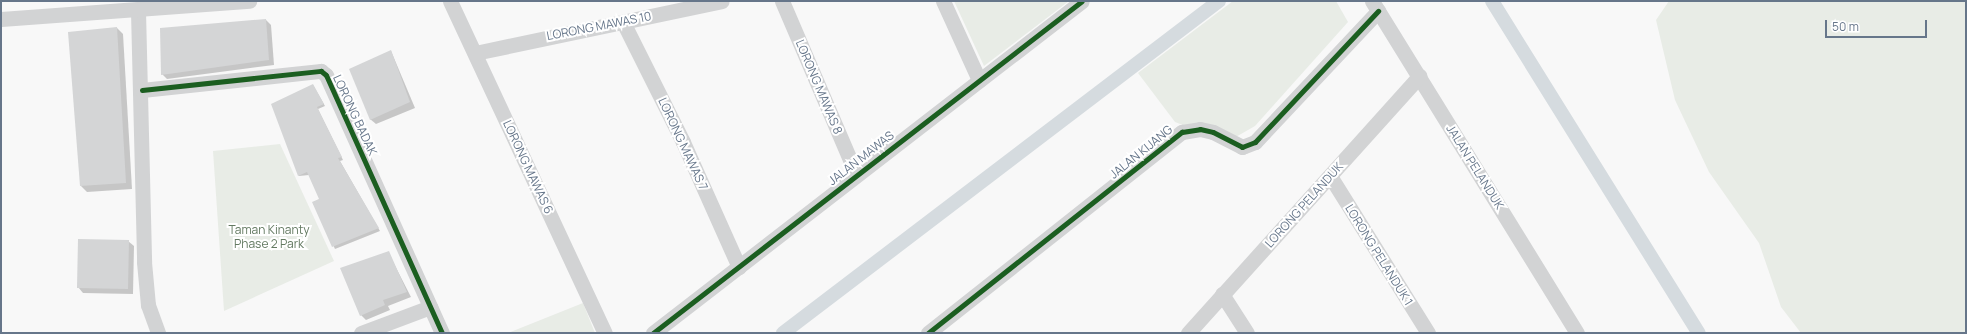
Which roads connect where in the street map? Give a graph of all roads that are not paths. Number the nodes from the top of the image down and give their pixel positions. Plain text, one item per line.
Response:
1 (249, 1) edge
2 (450, 1) edge
3 (722, 1) edge
4 (782, 1) edge
5 (943, 1) edge
6 (1082, 1) edge
7 (1375, 6) edge
8 (147, 7) edge
9 (1, 19) edge
10 (623, 22) junction
11 (475, 53) junction
12 (1419, 76) junction
13 (979, 80) junction
14 (142, 90) junction
15 (856, 174) junction
16 (1330, 176) junction
17 (739, 267) junction
18 (1222, 294) junction
19 (430, 307) junction
20 (158, 333) edge
21 (361, 333) edge
22 (442, 333) edge
23 (605, 333) edge
24 (653, 333) edge
25 (928, 333) edge
26 (1188, 333) edge
27 (1247, 333) edge
28 (1428, 333) edge
29 (1577, 333) edge

1 - 8 street
2 - 11 street, LORONG MAWAS 6
3 - 10 street, LORONG MAWAS 10
4 - 15 street, LORONG MAWAS 8
5 - 13 street
6 - 13 street, JALAN MAWAS
7 - 12 street, JALAN PELANDUK
7 - 25 street, JALAN KIJANG
8 - 9 street
8 - 14 street
10 - 11 street, LORONG MAWAS 10
10 - 17 street, LORONG MAWAS 7
11 - 23 street, LORONG MAWAS 6
12 - 16 street, LORONG PELANDUK
12 - 29 street, JALAN PELANDUK
13 - 15 street, JALAN MAWAS
14 - 19 street, LORONG BADAK
14 - 20 street
15 - 17 street, JALAN MAWAS
16 - 18 street, LORONG PELANDUK
16 - 28 street, LORONG PELANDUK 1
17 - 24 street, JALAN MAWAS
18 - 26 street, LORONG PELANDUK
18 - 27 street
19 - 21 street
19 - 22 street, LORONG BADAK

